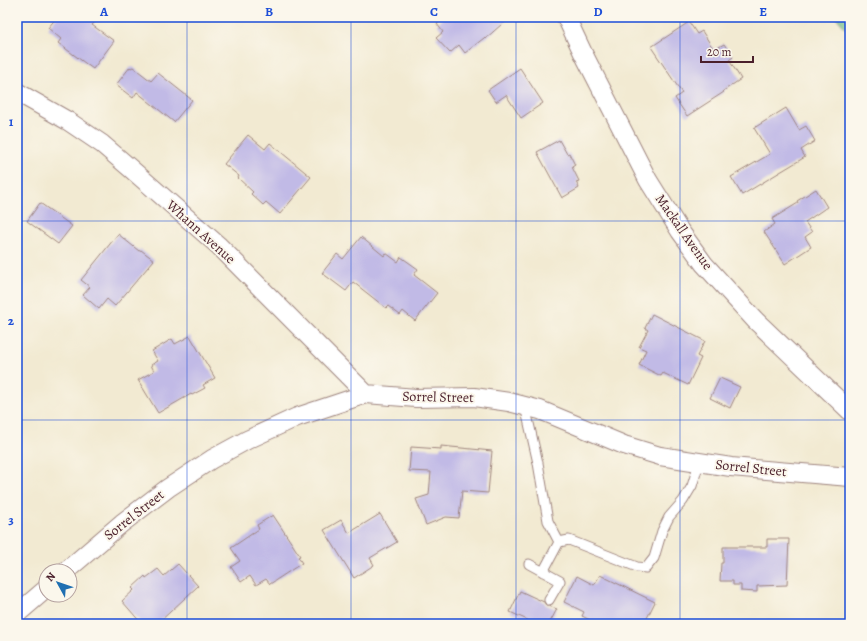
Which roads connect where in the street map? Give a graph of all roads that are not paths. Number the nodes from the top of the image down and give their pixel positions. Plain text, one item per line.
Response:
1 (566, 17) edge
2 (17, 92) edge
3 (366, 394) junction
4 (525, 406) junction
5 (850, 411) edge
6 (699, 463) junction
7 (850, 477) edge
8 (559, 542) junction
9 (75, 563) edge
10 (529, 564) dead end
11 (544, 572) junction
12 (38, 596) edge
13 (549, 600) dead end
14 (17, 614) edge

1 - 5 street, Mackall Avenue
2 - 3 street, Whann Avenue
3 - 4 street, Sorrel Street
3 - 9 street, Sorrel Street
4 - 6 street, Sorrel Street
4 - 8 lane
6 - 7 street, Sorrel Street
6 - 8 lane
8 - 11 lane
10 - 11 lane
11 - 13 lane
12 - 14 street

